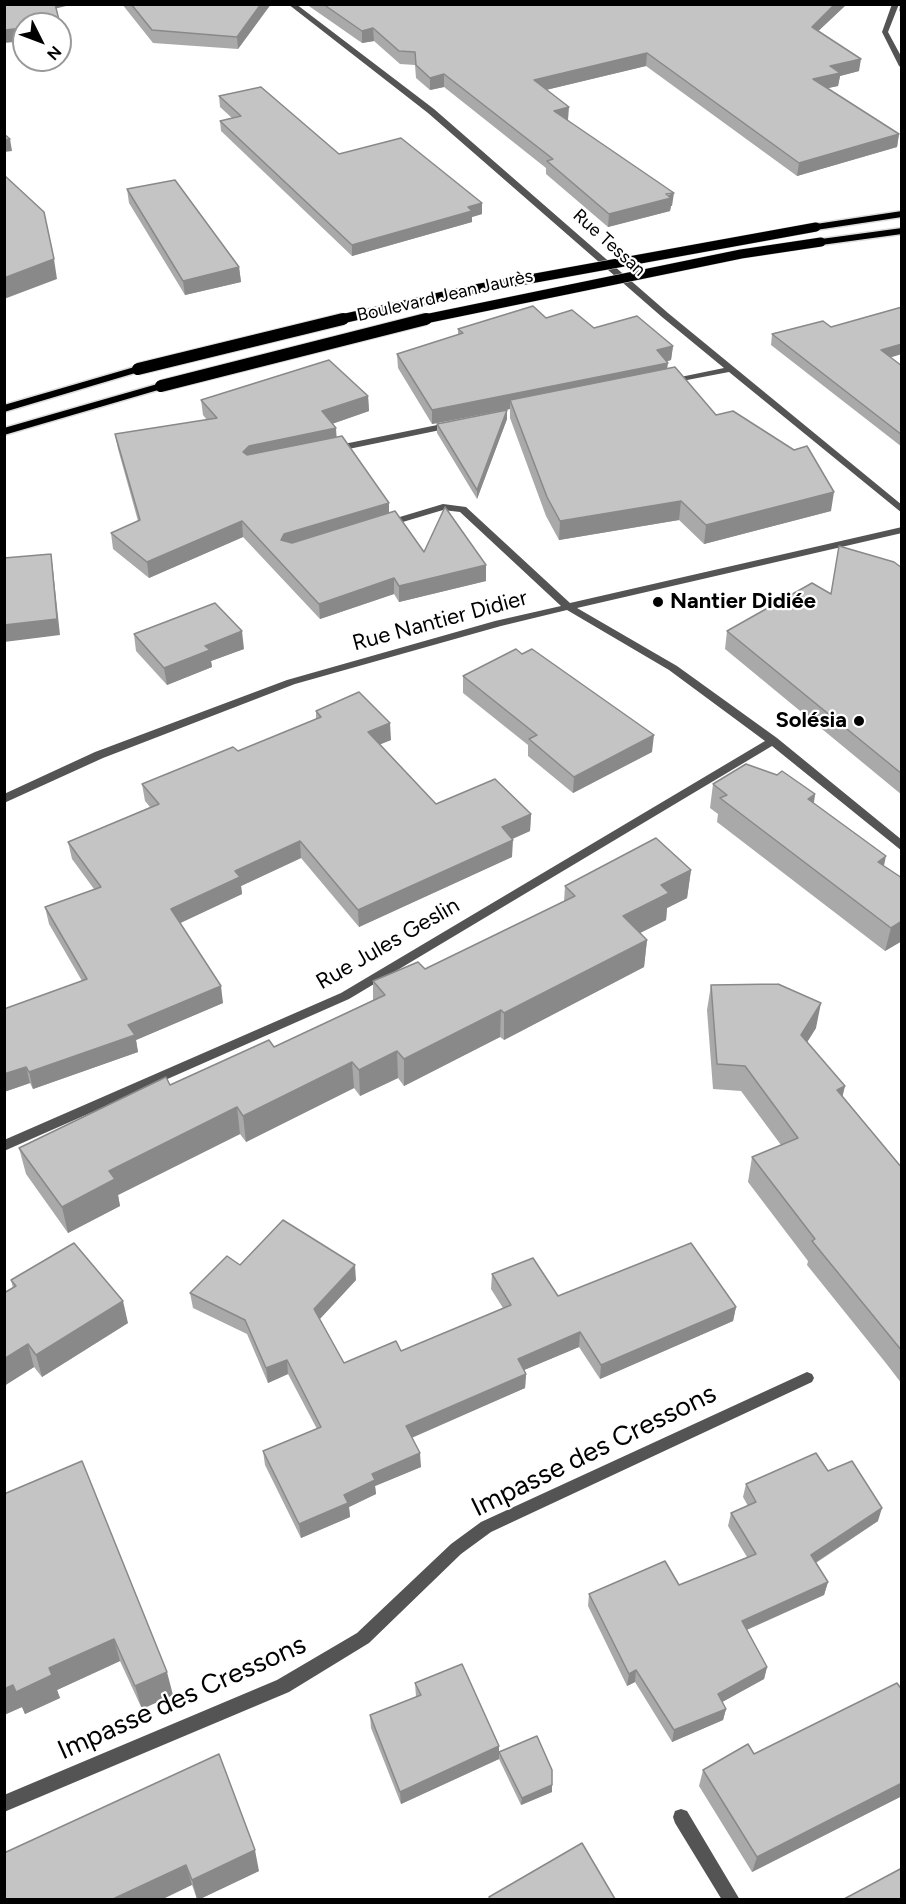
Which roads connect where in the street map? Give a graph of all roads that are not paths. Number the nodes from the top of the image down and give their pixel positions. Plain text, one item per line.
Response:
1 (291, 4) edge
2 (896, 4) edge
3 (902, 66) edge
4 (902, 214) edge
5 (902, 231) edge
6 (731, 369) junction
7 (660, 383) edge
8 (4, 409) edge
9 (461, 423) edge
10 (4, 432) edge
11 (321, 452) edge
12 (902, 510) edge
13 (380, 526) edge
14 (902, 530) edge
15 (568, 607) junction
16 (773, 741) junction
17 (4, 799) edge
18 (902, 847) edge
19 (4, 1146) edge
20 (807, 1378) dead end
21 (4, 1804) edge
22 (681, 1817) dead end
23 (732, 1899) edge

1 - 6 street, Rue Tessan
2 - 3 street
4 - 8 main road, Boulevard Jean Jaurès, bridge
5 - 10 main road, Boulevard Jean Jaurès, bridge
6 - 7 street
6 - 12 street, Rue Tessan
9 - 11 street
13 - 15 street
14 - 15 street, Rue Nantier Didier
15 - 16 street
15 - 17 street, Rue Nantier Didier
16 - 18 street
16 - 19 street, Rue Jules Geslin
20 - 21 street, Impasse des Cressons
22 - 23 street

